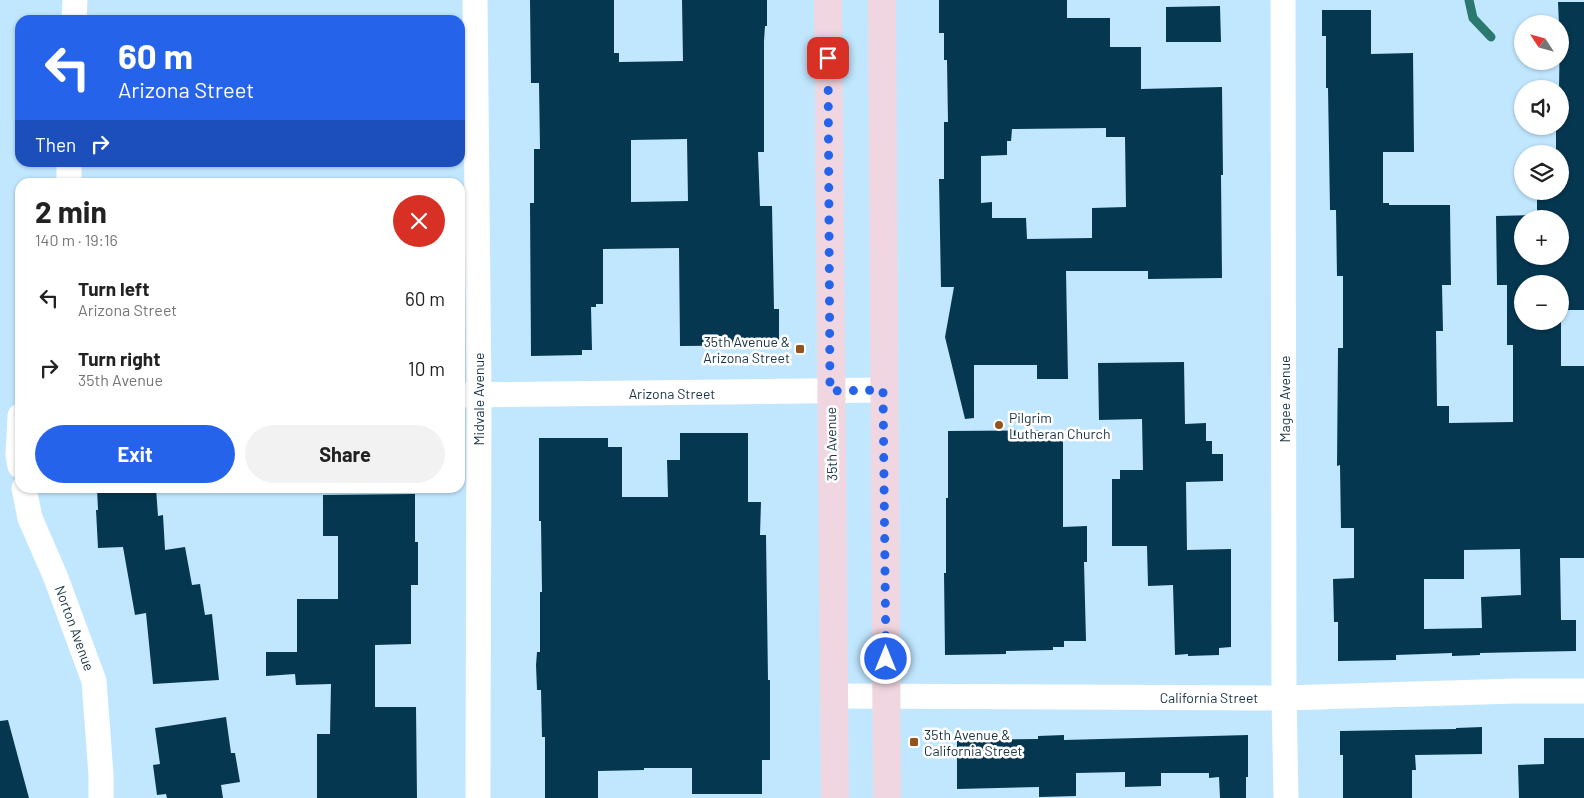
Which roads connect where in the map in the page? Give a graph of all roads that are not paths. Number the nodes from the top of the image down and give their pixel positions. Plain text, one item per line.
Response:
1 (75, 0) edge
2 (475, 0) edge
3 (828, 0) edge
4 (882, 0) edge
5 (1283, 0) edge
6 (74, 15) edge
7 (883, 390) junction
8 (830, 391) junction
9 (469, 394) edge
10 (25, 493) edge
11 (1584, 690) edge
12 (835, 696) junction
13 (886, 696) junction
14 (1284, 698) junction
15 (101, 787) edge
16 (478, 798) edge
17 (835, 798) edge
18 (886, 798) edge
19 (1286, 798) edge

1 - 6 street
2 - 9 street, Midvale Avenue
3 - 8 main road, 35th Avenue
4 - 7 main road
5 - 14 street, Magee Avenue
7 - 8 street, Arizona Street
7 - 13 main road
8 - 9 street, Arizona Street
8 - 12 main road, 35th Avenue
9 - 16 street, Midvale Avenue
10 - 15 street, Norton Avenue
11 - 14 street, California Street
12 - 13 street, California Street
12 - 17 main road, 35th Avenue
13 - 14 street, California Street
13 - 18 main road
14 - 19 street, Magee Avenue

